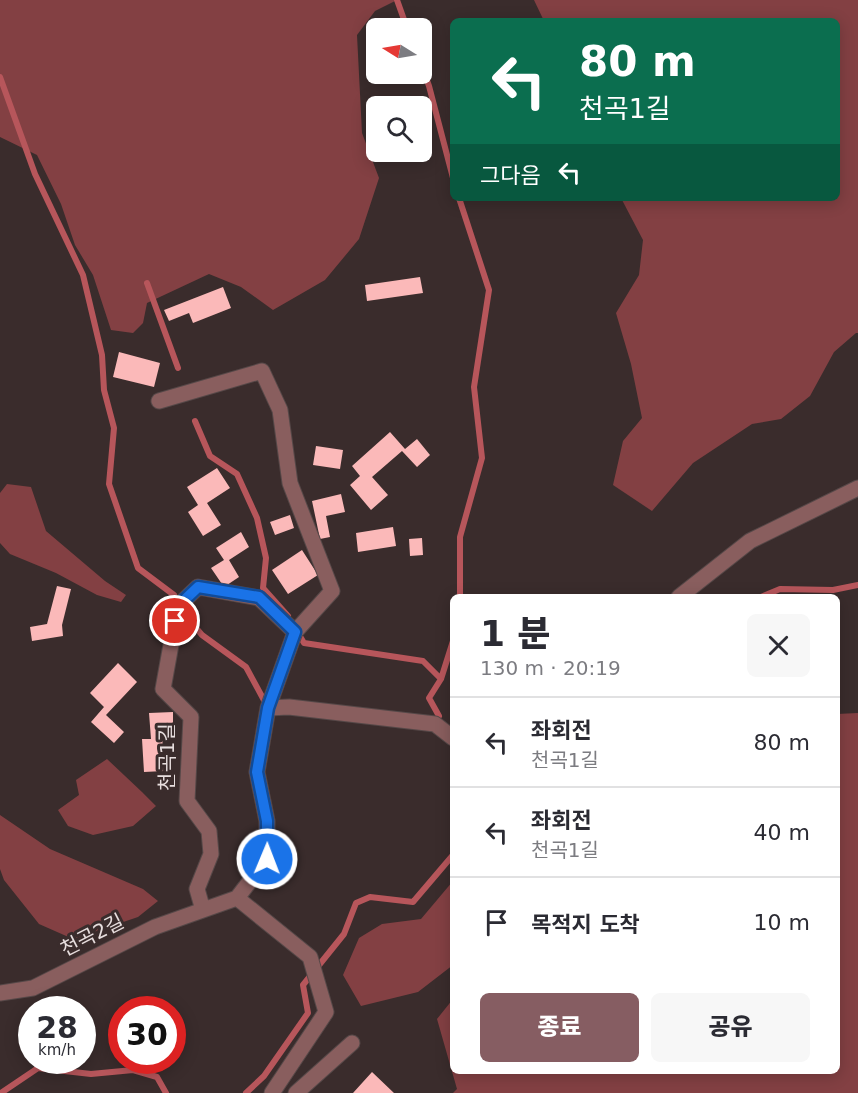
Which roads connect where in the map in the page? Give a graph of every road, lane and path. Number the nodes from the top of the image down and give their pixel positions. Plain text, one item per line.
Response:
1 (159, 401) dead end
2 (858, 488) edge
3 (684, 594) edge
4 (295, 632) junction
5 (268, 708) junction
6 (450, 736) edge
7 (237, 898) junction
8 (203, 910) junction
9 (0, 993) edge
10 (352, 1043) dead end
11 (272, 1093) edge
12 (296, 1093) edge

1 - 4 street
2 - 3 street
4 - 5 street
4 - 8 street, 천곡1길
5 - 6 street
5 - 7 street
7 - 8 street
7 - 11 street
8 - 9 street, 천곡2길
10 - 12 street

